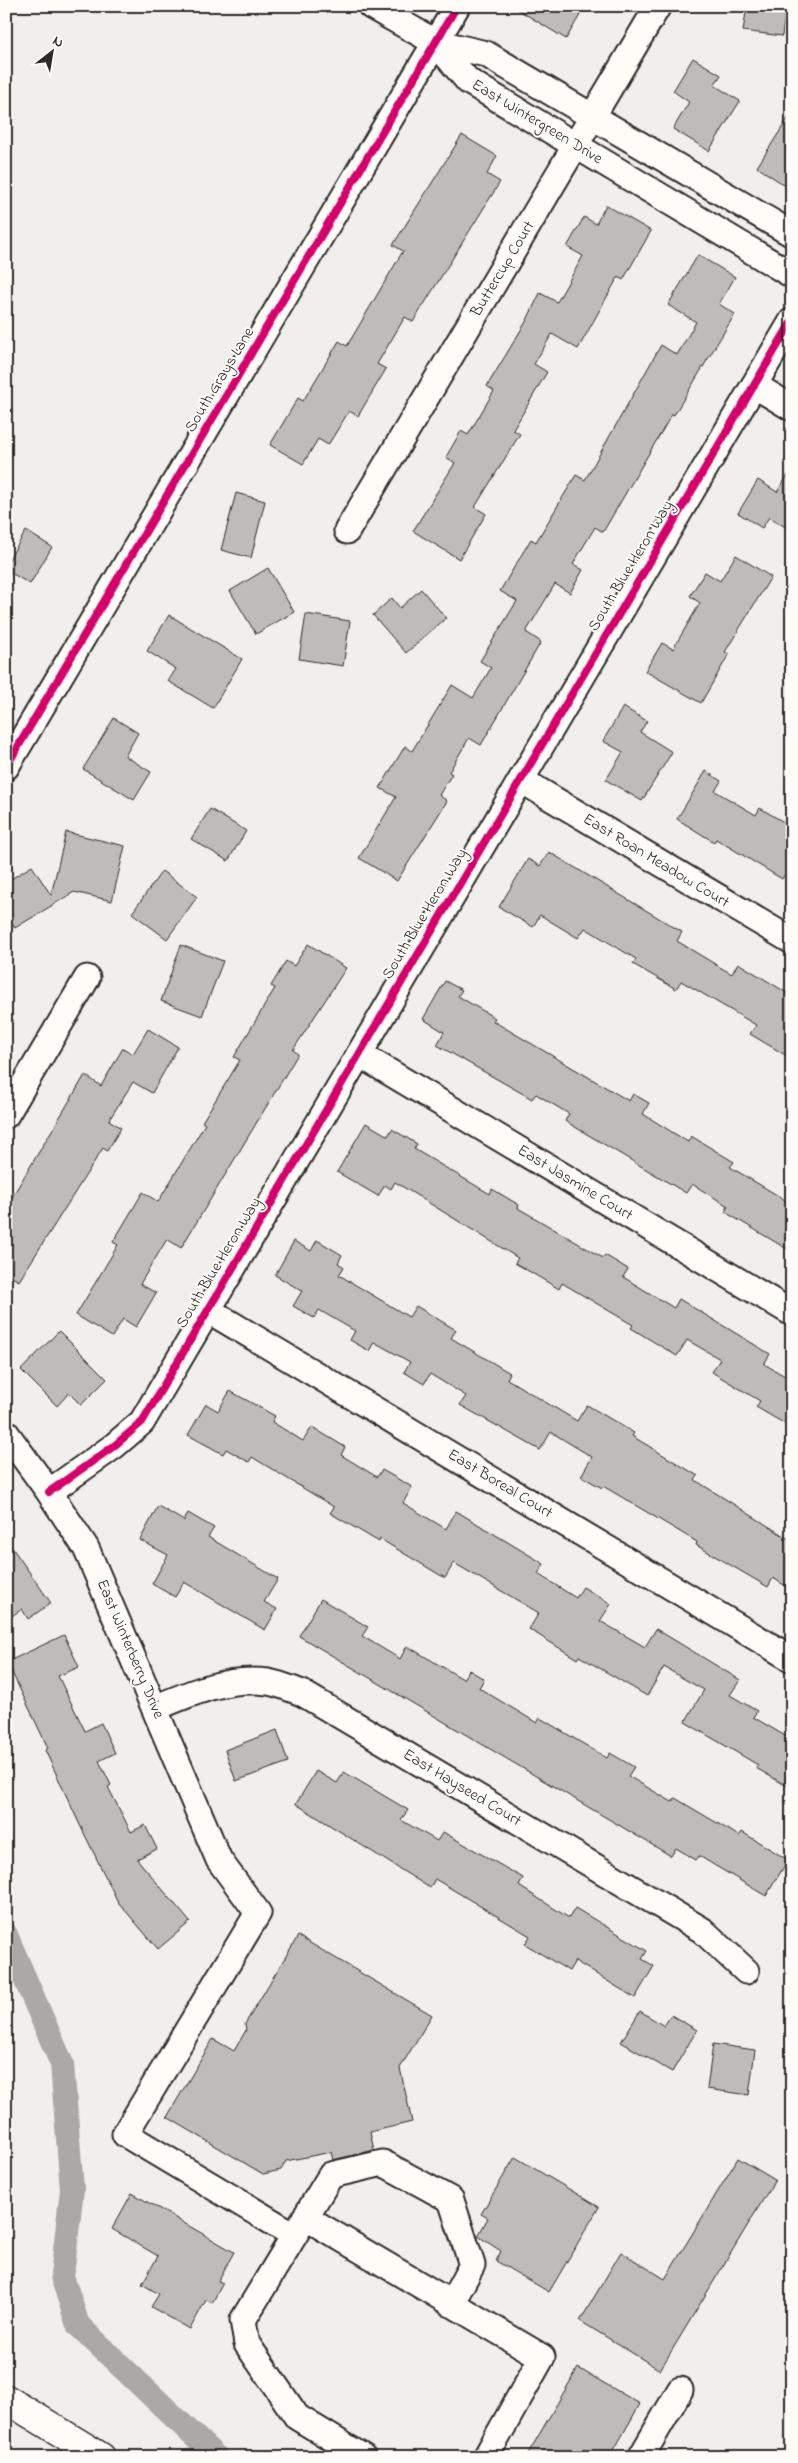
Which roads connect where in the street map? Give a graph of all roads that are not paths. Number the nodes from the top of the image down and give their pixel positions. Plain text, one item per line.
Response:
1 (371, 6) edge
2 (457, 6) edge
3 (658, 6) edge
4 (435, 42) junction
5 (592, 116) junction
6 (576, 145) junction
7 (792, 234) edge
8 (792, 275) edge
9 (792, 321) edge
10 (754, 385) junction
11 (792, 408) edge
12 (347, 531) dead end
13 (10, 753) edge
14 (520, 780) junction
15 (792, 942) edge
16 (87, 978) dead end
17 (359, 1054) junction
18 (6, 1116) edge
19 (208, 1310) junction
20 (792, 1313) edge
21 (6, 1433) edge
22 (50, 1492) junction
23 (792, 1658) edge
24 (156, 1708) junction
25 (746, 1971) dead end
26 (300, 2226) junction
27 (451, 2304) junction
28 (680, 2390) dead end
29 (6, 2399) edge
30 (102, 2457) edge
31 (364, 2457) edge
32 (486, 2457) edge
33 (641, 2457) edge

1 - 4 street
2 - 4 street, South Grays Lane
3 - 5 street, Buttercup Court
4 - 5 street, East Wintergreen Drive
4 - 6 street, East Wintergreen Drive
4 - 13 street, South Grays Lane
5 - 6 street, Buttercup Court
5 - 7 street, East Wintergreen Drive
6 - 8 street, East Wintergreen Drive
6 - 12 street, Buttercup Court
9 - 10 street, South Blue Heron Way
10 - 11 street
10 - 14 street, South Blue Heron Way
14 - 15 street, East Roan Meadow Court
14 - 17 street, South Blue Heron Way
16 - 18 street
17 - 19 street, South Blue Heron Way
17 - 20 street, East Jasmine Court
19 - 22 street, South Blue Heron Way
19 - 23 street, East Boreal Court
21 - 22 street, East Winterberry Drive
22 - 24 street, East Winterberry Drive
24 - 25 street, East Hayseed Court
24 - 26 street, East Winterberry Drive
26 - 27 street
26 - 27 street
26 - 31 street
27 - 32 street
28 - 33 street
29 - 30 main road

